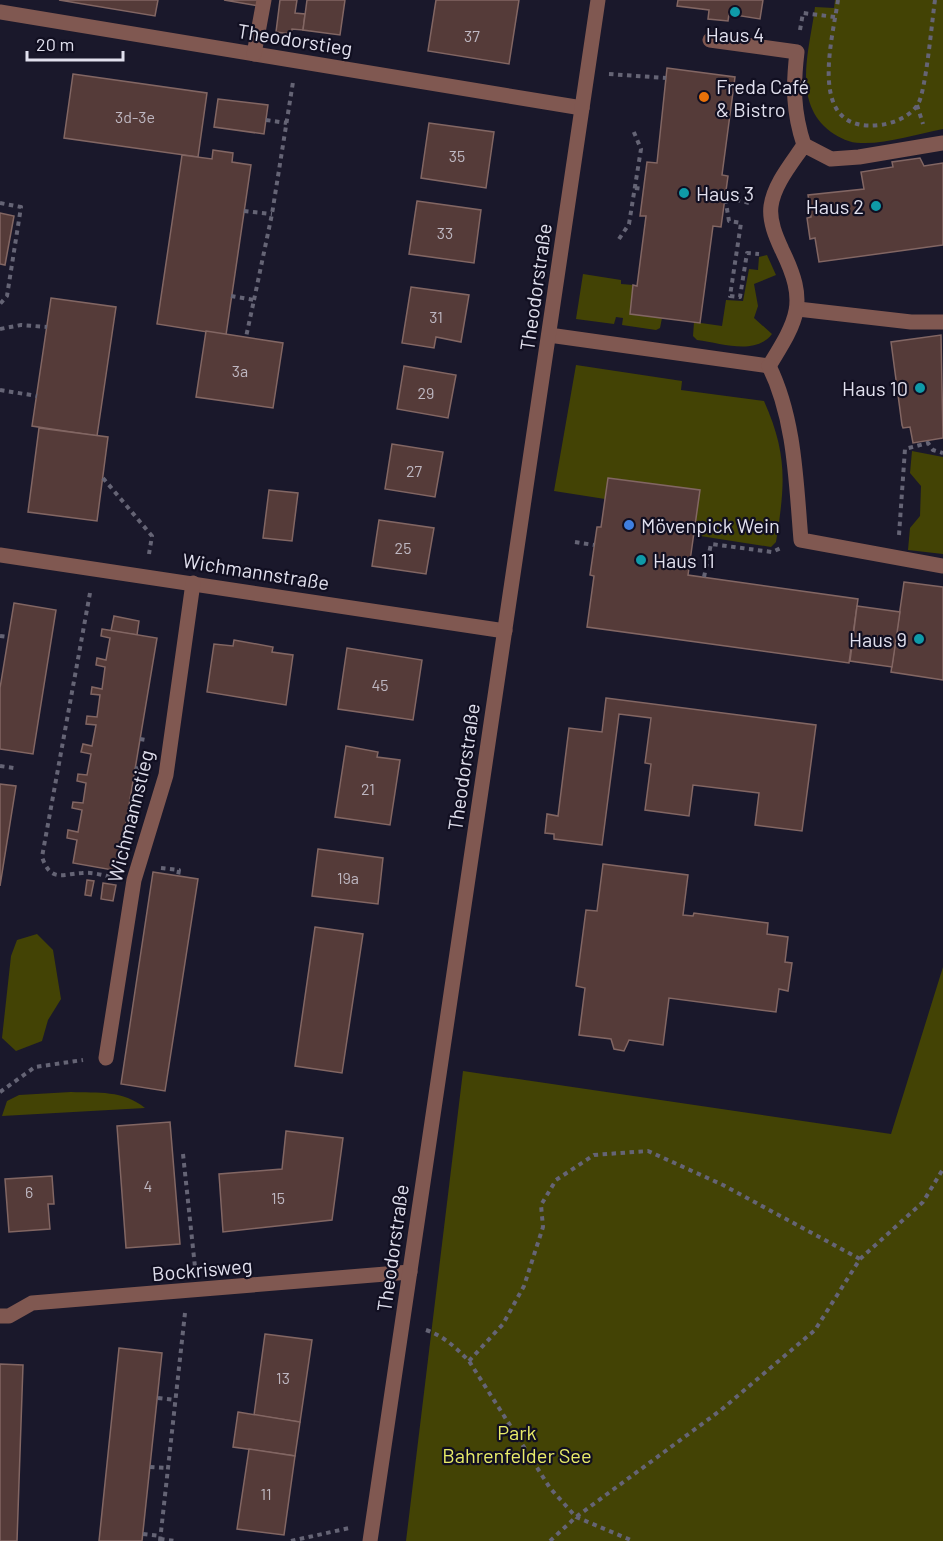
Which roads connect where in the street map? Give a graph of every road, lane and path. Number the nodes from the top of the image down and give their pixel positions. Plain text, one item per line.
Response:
1 (3, 0) edge
2 (264, 0) edge
3 (598, 0) edge
4 (838, 0) edge
5 (935, 0) edge
6 (0, 12) edge
7 (810, 14) dead end
8 (836, 17) junction
9 (710, 40) dead end
10 (254, 54) junction
11 (297, 61) junction
12 (588, 72) junction
13 (666, 78) dead end
14 (582, 108) junction
15 (266, 120) dead end
16 (287, 123) junction
17 (633, 130) dead end
18 (943, 143) edge
19 (804, 145) junction
20 (635, 188) junction
21 (644, 189) dead end
22 (740, 201) dead end
23 (0, 203) edge
24 (244, 211) dead end
25 (273, 214) junction
26 (619, 239) dead end
27 (781, 248) junction
28 (231, 296) dead end
29 (254, 300) junction
30 (0, 304) edge
31 (798, 309) junction
32 (943, 322) edge
33 (47, 327) dead end
34 (0, 329) edge
35 (549, 335) junction
36 (246, 337) dead end
37 (769, 366) junction
38 (0, 390) edge
39 (37, 396) dead end
40 (943, 453) edge
41 (103, 478) dead end
42 (801, 540) junction
43 (575, 542) dead end
44 (594, 545) dead end
45 (0, 555) edge
46 (897, 557) junction
47 (943, 566) edge
48 (94, 568) junction
49 (146, 576) junction
50 (704, 577) dead end
51 (193, 583) junction
52 (505, 631) junction
53 (0, 636) edge
54 (8, 637) dead end
55 (140, 739) dead end
56 (146, 740) dead end
57 (0, 766) edge
58 (14, 768) dead end
59 (135, 768) dead end
60 (141, 769) dead end
61 (158, 867) dead end
62 (178, 876) dead end
63 (134, 880) junction
64 (106, 1059) joint
65 (0, 1092) edge
66 (183, 1154) dead end
67 (943, 1169) edge
68 (860, 1259) junction
69 (410, 1272) junction
70 (192, 1291) junction
71 (0, 1316) edge
72 (402, 1323) junction
73 (469, 1360) junction
74 (158, 1398) dead end
75 (175, 1400) junction
76 (150, 1467) dead end
77 (168, 1468) junction
78 (576, 1517) junction
79 (372, 1522) junction
80 (143, 1534) dead end
81 (160, 1539) edge
82 (175, 1541) edge
83 (291, 1541) edge
84 (370, 1541) edge
85 (550, 1541) edge
86 (633, 1541) edge

1 - 6 street
2 - 10 street
3 - 12 street, Theodorstraße
4 - 8 path
5 - 8 path
6 - 10 street, Theodorstieg
7 - 8 path
9 - 19 street
10 - 11 street, Theodorstieg
11 - 14 street, Theodorstieg
11 - 16 path
12 - 13 path
12 - 14 street, Theodorstraße
14 - 35 street, Theodorstraße
15 - 16 path
16 - 25 path
17 - 20 path
18 - 19 street
19 - 27 street
20 - 21 path
20 - 26 path
22 - 27 path
23 - 30 path
24 - 25 path
25 - 29 path
27 - 31 street
28 - 29 path
29 - 36 path
31 - 32 street
31 - 37 street
33 - 34 path
35 - 37 street
35 - 52 street, Theodorstraße
37 - 42 street
38 - 39 path
40 - 46 path
41 - 49 path
42 - 46 street
42 - 50 path
43 - 44 path
45 - 48 street, Wichmannstraße
46 - 47 street
48 - 49 street, Wichmannstraße
48 - 63 path
49 - 51 street, Wichmannstraße
51 - 52 street, Wichmannstraße
51 - 63 street, Wichmannstieg
52 - 69 street, Theodorstraße
53 - 54 path
55 - 56 path
57 - 58 path
59 - 60 path
61 - 62 path
63 - 64 street, Wichmannstieg
64 - 65 path
66 - 70 path
67 - 68 path
68 - 73 path
68 - 78 path
69 - 70 street, Bockrisweg
69 - 72 street, Theodorstraße
70 - 71 street, Bockrisweg
70 - 75 path
72 - 73 path
72 - 79 street, Theodorstraße
73 - 78 path
74 - 75 path
75 - 77 path
76 - 77 path
77 - 81 path
78 - 85 path
78 - 86 path
79 - 83 path
79 - 84 street, Theodorstraße
80 - 81 path
81 - 82 path

